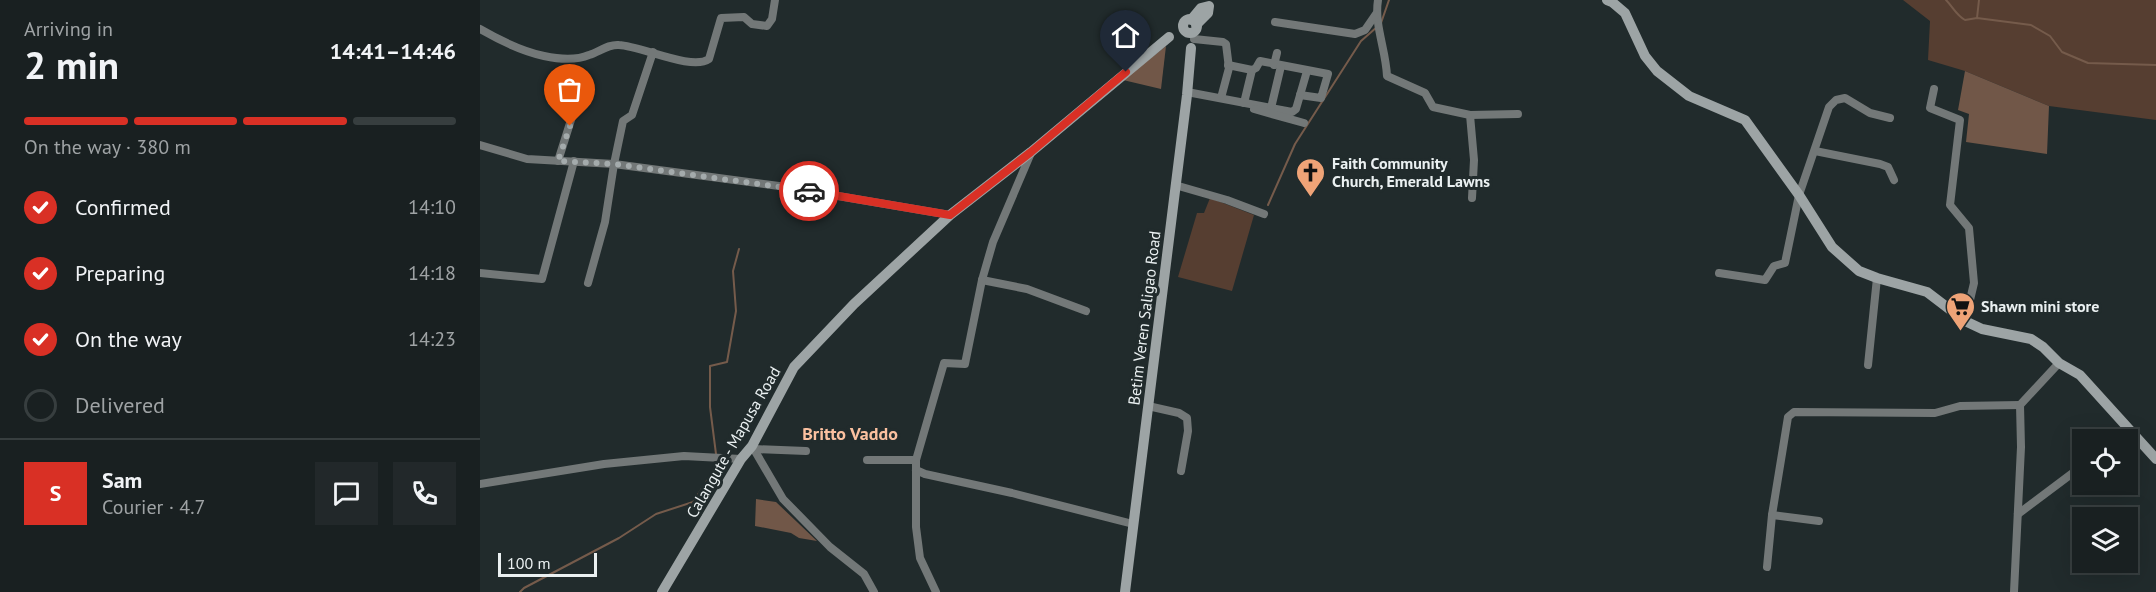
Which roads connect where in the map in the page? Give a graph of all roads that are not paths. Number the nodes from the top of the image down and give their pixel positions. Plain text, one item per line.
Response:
1 (775, 0) edge
2 (1378, 0) edge
3 (1607, 0) edge
4 (1213, 3) edge
5 (1376, 14) junction
6 (1275, 22) dead end
7 (480, 29) edge
8 (1190, 31) junction
9 (653, 52) junction
10 (1277, 53) dead end
11 (1228, 65) junction
12 (1278, 65) junction
13 (1252, 70) junction
14 (1307, 71) junction
15 (1934, 89) dead end
16 (1187, 93) junction
17 (1300, 95) junction
18 (1221, 98) junction
19 (577, 101) dead end
20 (1244, 103) junction
21 (1271, 108) junction
22 (1518, 114) dead end
23 (1470, 115) junction
24 (1890, 118) dead end
25 (1304, 123) dead end
26 (480, 146) edge
27 (1815, 151) junction
28 (1031, 152) junction
29 (558, 161) junction
30 (574, 161) junction
31 (614, 164) junction
32 (1894, 180) dead end
33 (1175, 185) junction
34 (1799, 195) junction
35 (1473, 198) dead end
36 (1264, 214) dead end
37 (950, 215) junction
38 (480, 273) edge
39 (1719, 273) dead end
40 (1877, 278) junction
41 (982, 280) junction
42 (588, 283) dead end
43 (1086, 311) dead end
44 (1965, 321) junction
45 (2059, 363) junction
46 (1869, 365) dead end
47 (2020, 405) junction
48 (1148, 406) junction
49 (2128, 429) edge
50 (2138, 440) edge
51 (753, 447) junction
52 (806, 451) dead end
53 (741, 459) junction
54 (2156, 459) edge
55 (867, 460) dead end
56 (916, 460) junction
57 (916, 470) junction
58 (1181, 471) dead end
59 (2072, 474) edge
60 (480, 484) edge
61 (2018, 514) junction
62 (1772, 515) junction
63 (1819, 521) dead end
64 (1133, 524) junction
65 (1767, 567) dead end
66 (663, 592) edge
67 (874, 592) edge
68 (936, 592) edge
69 (1125, 592) edge
70 (2014, 592) edge

1 - 9 street
2 - 5 street
3 - 34 main road
4 - 8 main road, Calangute - Mapusa Road
5 - 6 street
5 - 23 street
7 - 9 street
8 - 11 street
8 - 16 main road, Betim Veren Saligao Road
8 - 28 main road, Calangute - Mapusa Road
9 - 31 street
10 - 12 street
11 - 13 street
11 - 18 street
12 - 13 street
12 - 14 street
12 - 21 street
13 - 20 street
14 - 17 street
14 - 17 street
15 - 44 street
16 - 18 street
16 - 25 street
16 - 33 main road, Betim Veren Saligao Road
17 - 21 street
18 - 20 street
19 - 29 street
20 - 21 street
22 - 23 street
23 - 35 street
24 - 27 street
26 - 29 street
27 - 32 street
27 - 34 street
28 - 37 main road, Calangute - Mapusa Road
28 - 41 street
29 - 30 street
30 - 31 street
30 - 38 street
31 - 37 street
31 - 42 street
33 - 36 street
33 - 48 main road, Betim Veren Saligao Road
34 - 39 street
34 - 40 main road
37 - 51 main road, Calangute - Mapusa Road
40 - 44 main road
40 - 46 street
41 - 43 street
41 - 56 street
44 - 45 main road
45 - 47 street
45 - 49 main road
47 - 61 street
47 - 62 street
48 - 58 street
48 - 64 main road, Betim Veren Saligao Road
50 - 54 main road
51 - 52 street
51 - 53 main road, Calangute - Mapusa Road
51 - 67 street
53 - 60 street
53 - 66 main road, Calangute - Mapusa Road
55 - 56 street
56 - 57 street
57 - 64 street
57 - 68 street
59 - 61 street
61 - 70 street
62 - 63 street
62 - 65 street
64 - 69 main road, Betim Veren Saligao Road

